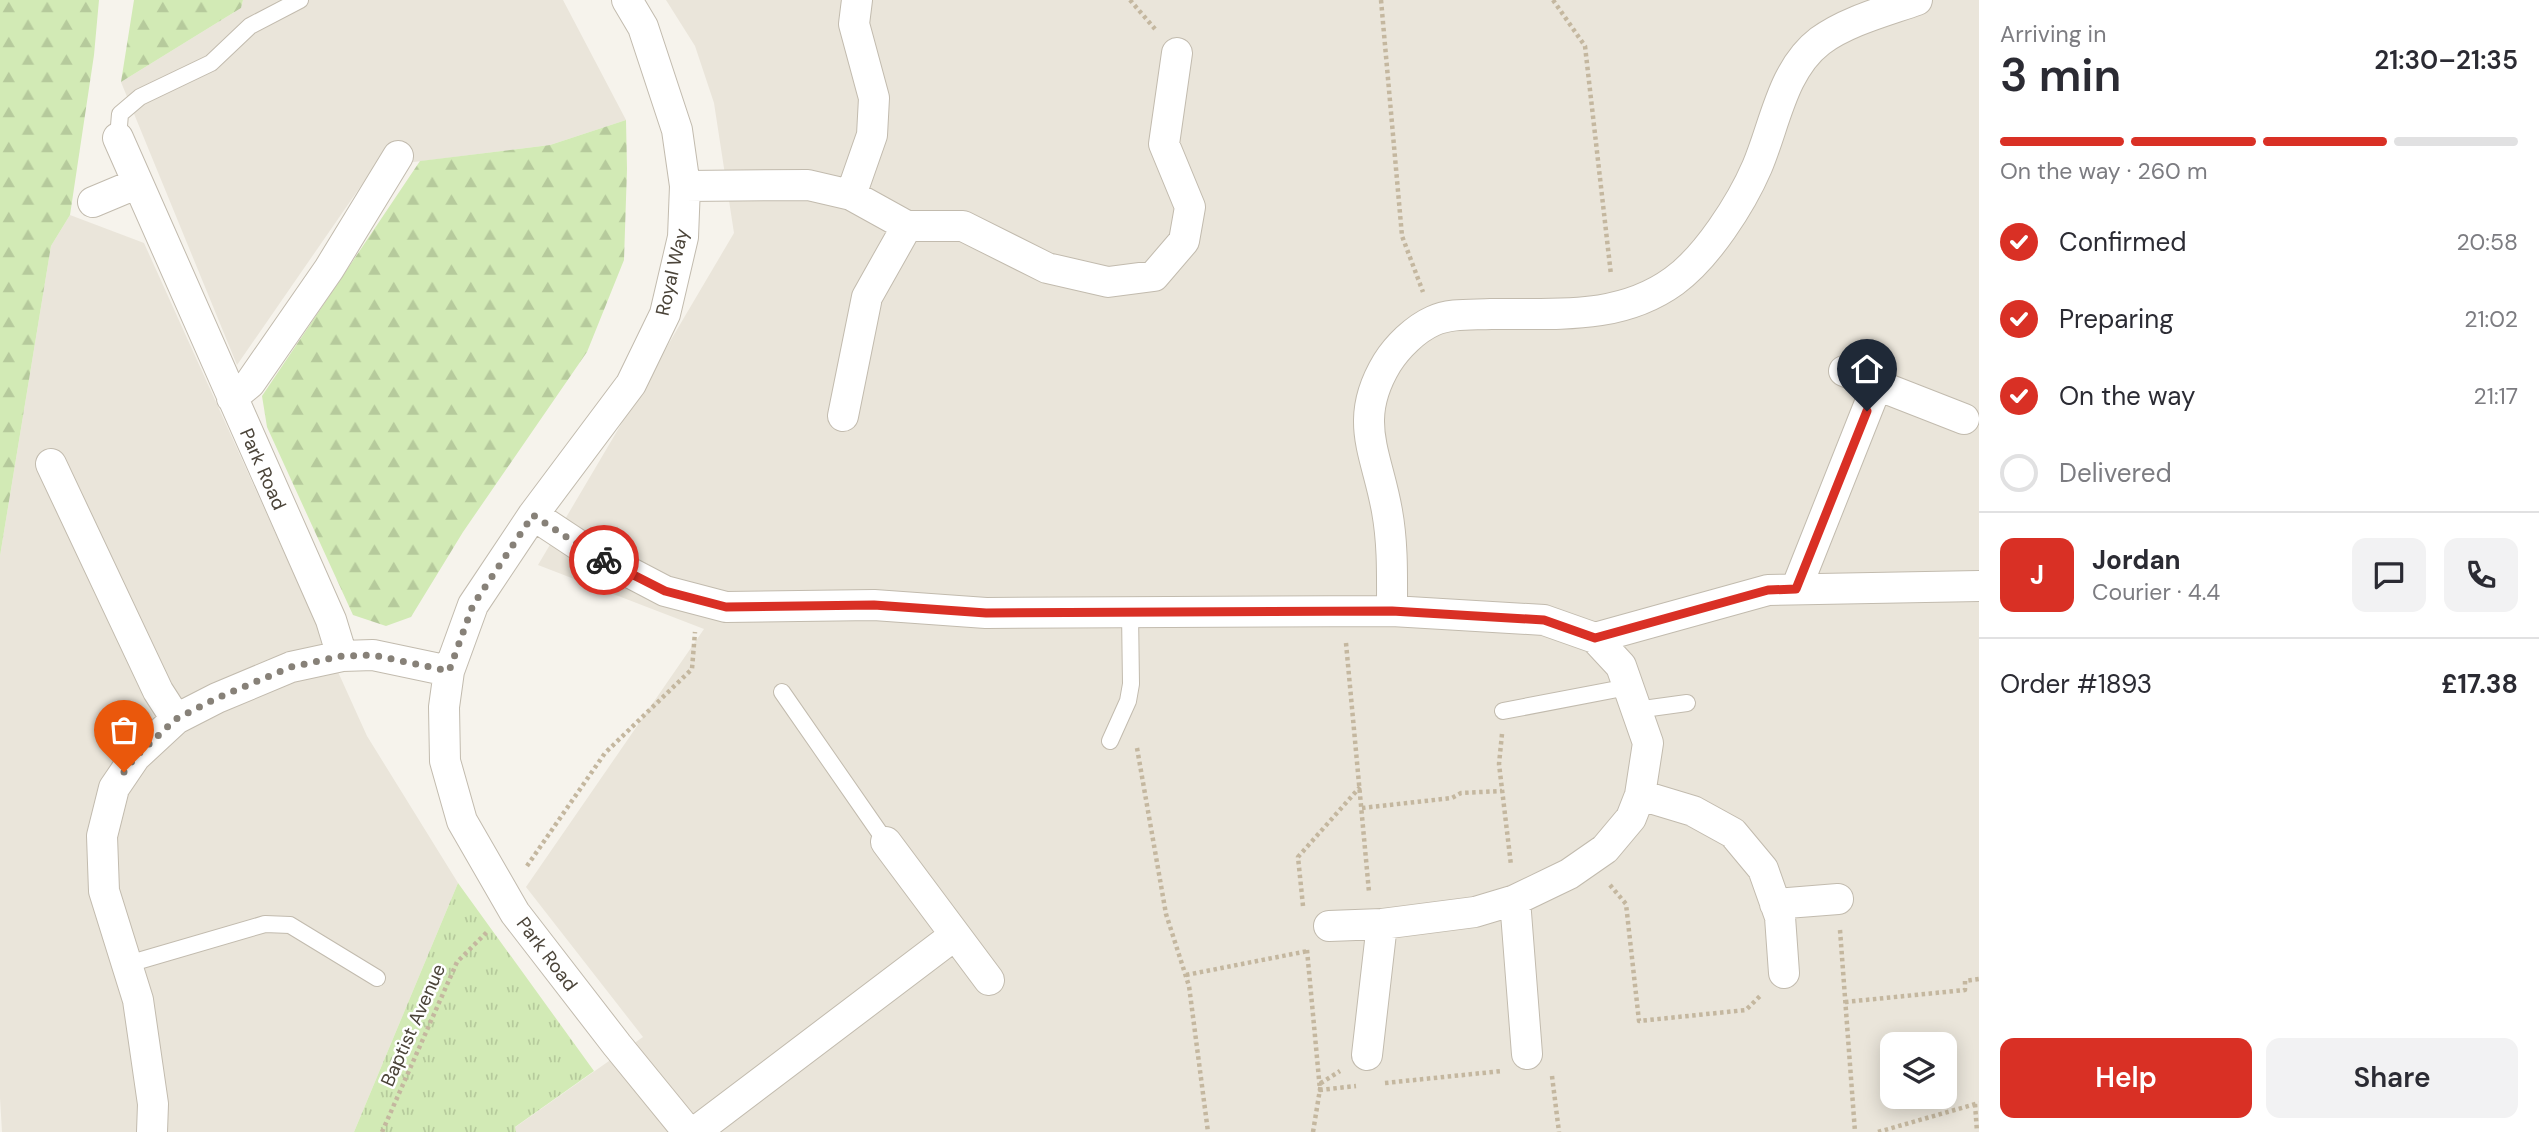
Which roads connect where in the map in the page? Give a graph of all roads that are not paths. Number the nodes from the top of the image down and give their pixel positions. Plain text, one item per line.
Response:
1 (300, 0) edge
2 (627, 0) edge
3 (857, 0) edge
4 (1917, 0) edge
5 (1873, 7) edge
6 (1177, 53) dead end
7 (118, 138) joint
8 (398, 156) dead end
9 (136, 184) junction
10 (685, 186) junction
11 (851, 195) junction
12 (93, 202) dead end
13 (907, 226) junction
14 (1844, 371) dead end
15 (1877, 385) junction
16 (232, 398) junction
17 (843, 416) dead end
18 (1964, 419) dead end
19 (51, 464) dead end
20 (533, 515) junction
21 (1979, 586) edge
22 (1796, 589) junction
23 (1392, 611) junction
24 (1130, 613) junction
25 (1595, 638) junction
26 (342, 656) junction
27 (449, 671) junction
28 (782, 692) dead end
29 (1632, 698) junction
30 (1687, 703) dead end
31 (1503, 711) road end
32 (176, 719) junction
33 (1110, 741) dead end
34 (1640, 795) junction
35 (886, 842) joint
36 (1838, 899) road end
37 (1515, 900) junction
38 (1775, 904) junction
39 (1377, 924) junction
40 (1317, 932) road end
41 (955, 935) junction
42 (128, 964) junction
43 (1784, 972) road end
44 (377, 978) dead end
45 (989, 980) dead end
46 (1527, 1054) road end
47 (1367, 1055) road end
48 (152, 1132) edge
49 (688, 1132) edge
50 (695, 1132) edge

1 - 7 lane
2 - 10 street, Royal Way
3 - 11 street
4 - 5 street
5 - 23 street
6 - 13 street
7 - 9 street, Park Road
8 - 16 street
9 - 12 street
9 - 16 street, Park Road
10 - 11 street
10 - 20 street, Royal Way
11 - 13 street
13 - 17 street
14 - 15 street
15 - 18 street
15 - 22 street
16 - 26 street, Park Road
19 - 32 street
20 - 24 street
20 - 27 street, Park Road
21 - 22 street
22 - 25 street
23 - 24 street
23 - 25 street
24 - 33 lane
25 - 29 street
26 - 27 street
26 - 32 street
27 - 49 street, Park Road
28 - 35 lane
29 - 30 lane
29 - 31 lane
29 - 34 street
32 - 42 street
34 - 37 street
34 - 38 street
35 - 41 street
36 - 38 street
37 - 39 street
37 - 46 street
38 - 43 street
39 - 40 street
39 - 47 street
41 - 45 street
41 - 50 street
42 - 44 lane
42 - 48 street

